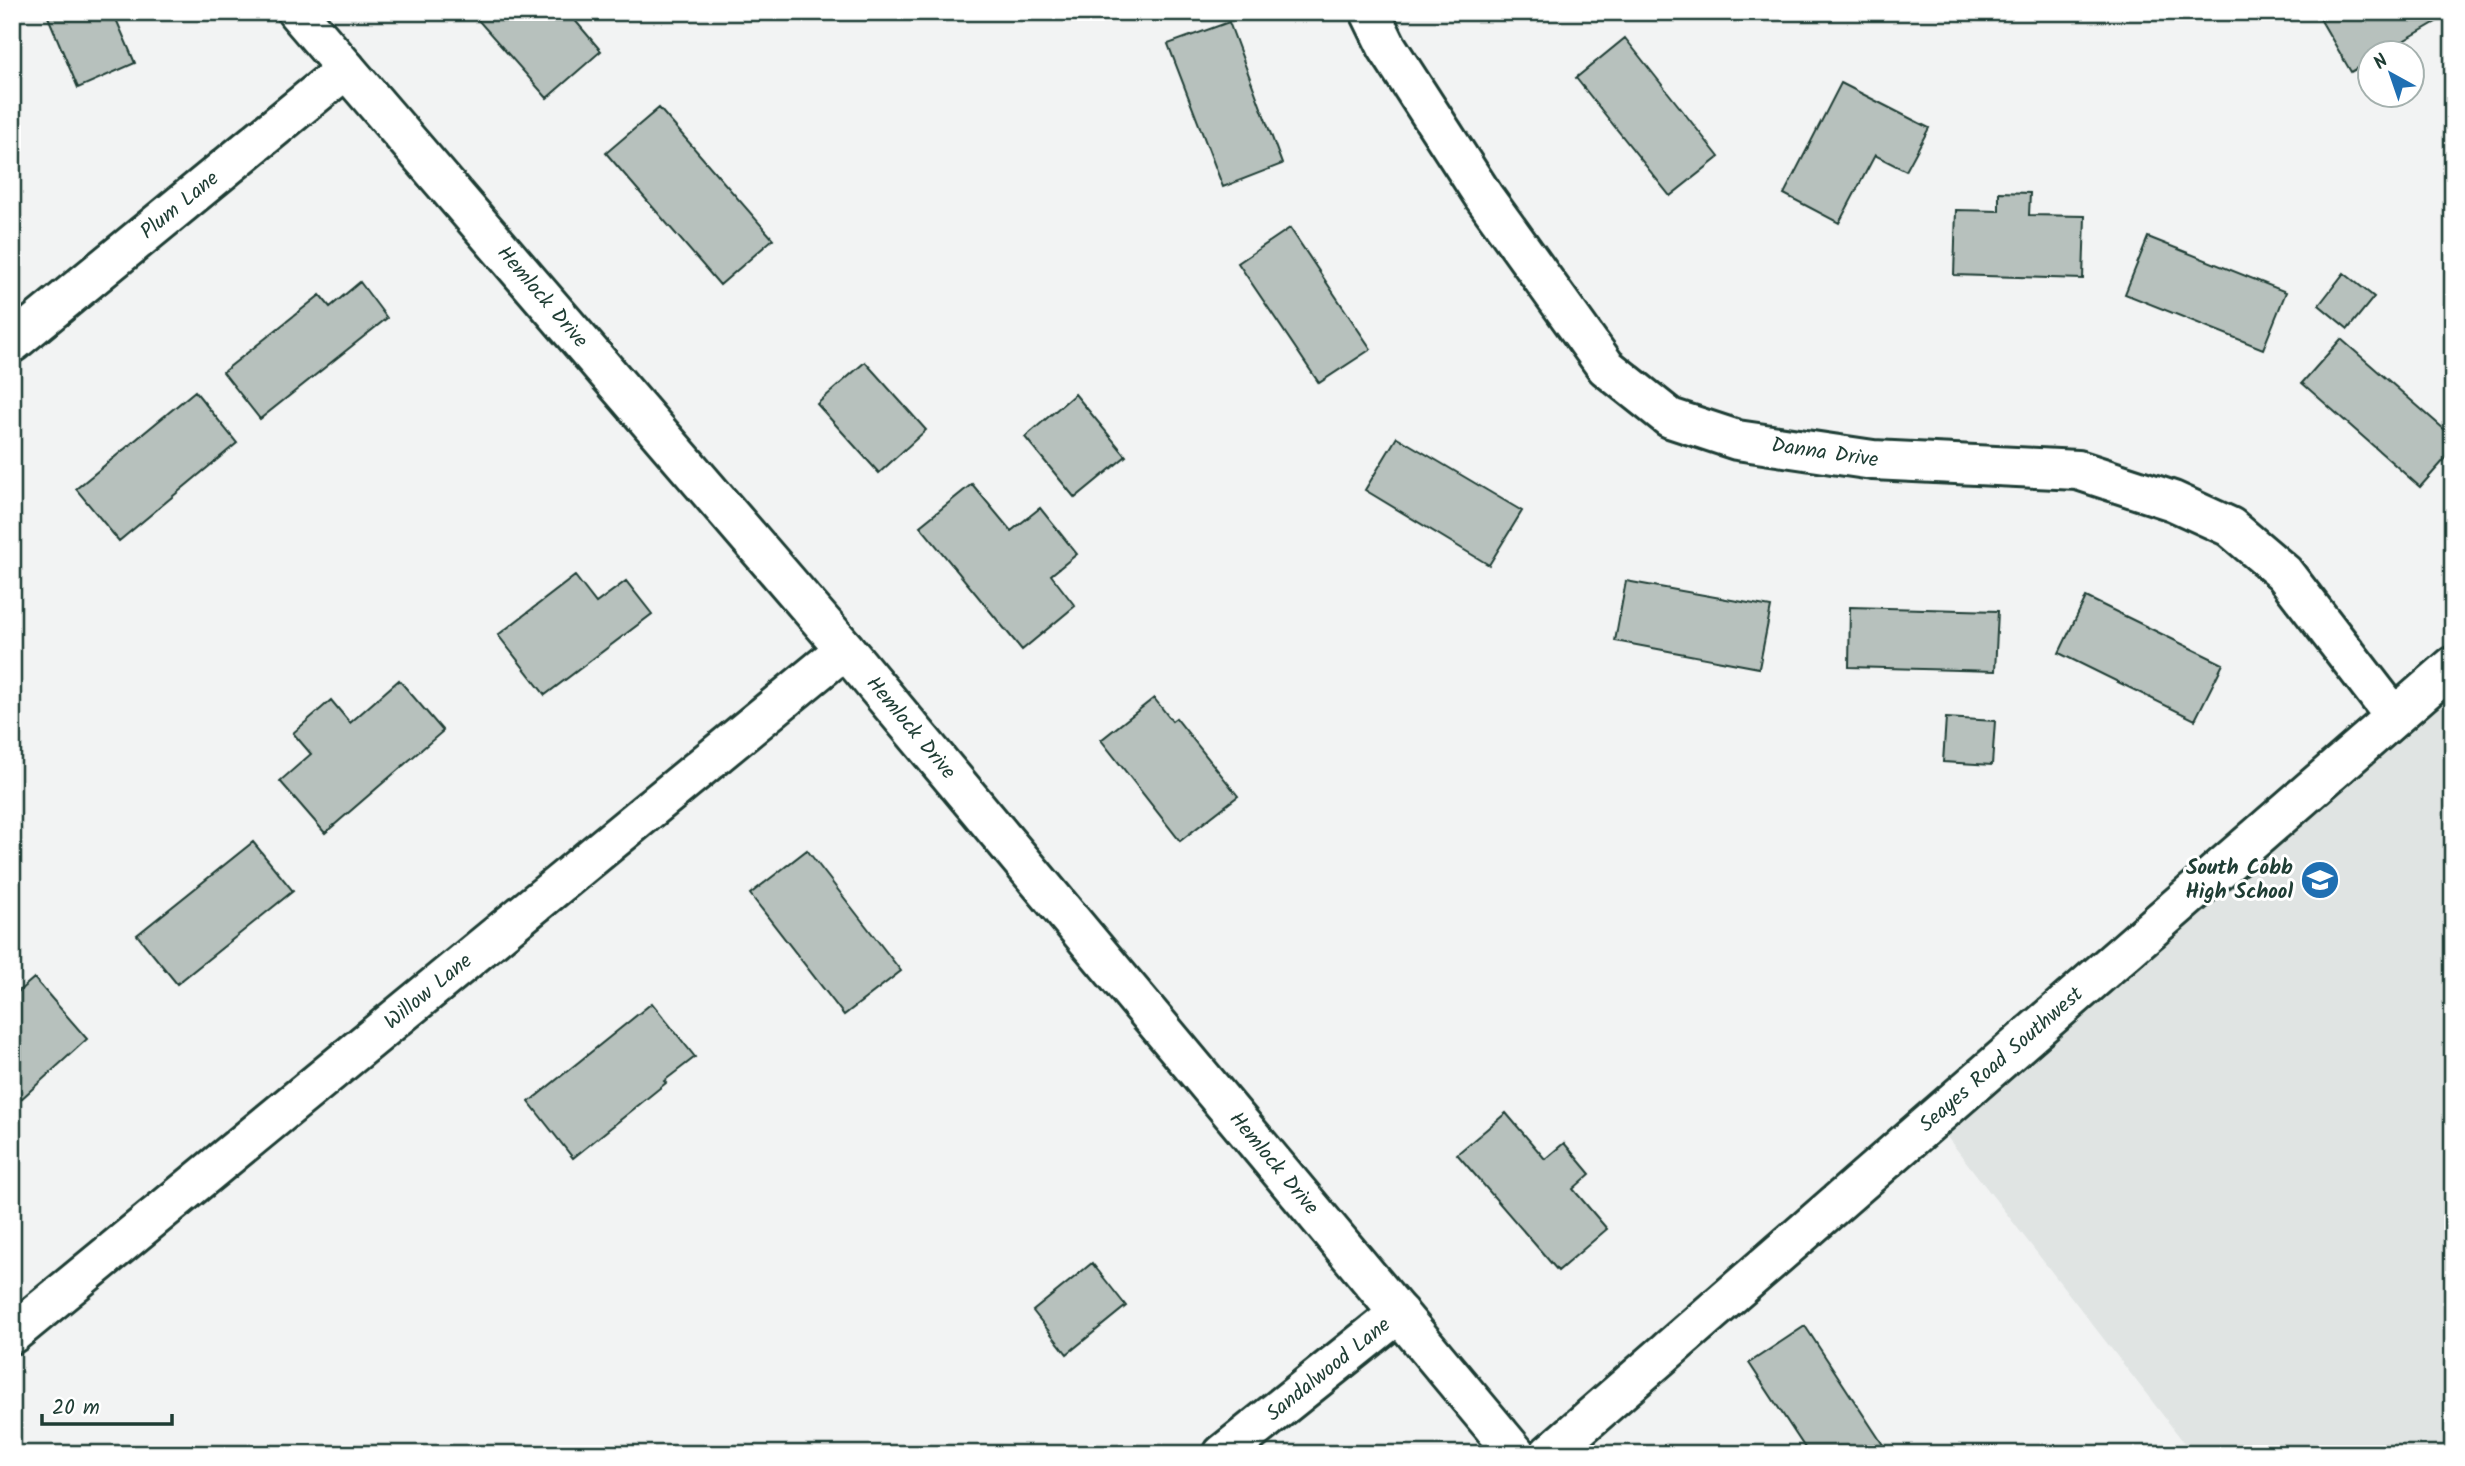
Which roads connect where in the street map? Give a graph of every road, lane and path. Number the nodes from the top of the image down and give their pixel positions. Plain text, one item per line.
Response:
1 (297, 12) edge
2 (1370, 12) edge
3 (346, 69) junction
4 (12, 343) edge
5 (845, 649) junction
6 (2453, 666) edge
7 (2394, 716) junction
8 (1399, 1313) junction
9 (12, 1334) edge
10 (1223, 1454) edge
11 (1516, 1454) edge
12 (1549, 1454) edge

1 - 3 street, Hemlock Drive
2 - 7 street, Danna Drive
3 - 4 street, Plum Lane
3 - 5 street, Hemlock Drive
5 - 8 street, Hemlock Drive
5 - 9 street, Willow Lane
6 - 7 street, Seayes Road Southwest
7 - 12 street, Seayes Road Southwest
8 - 10 street, Sandalwood Lane
8 - 11 street, Hemlock Drive

